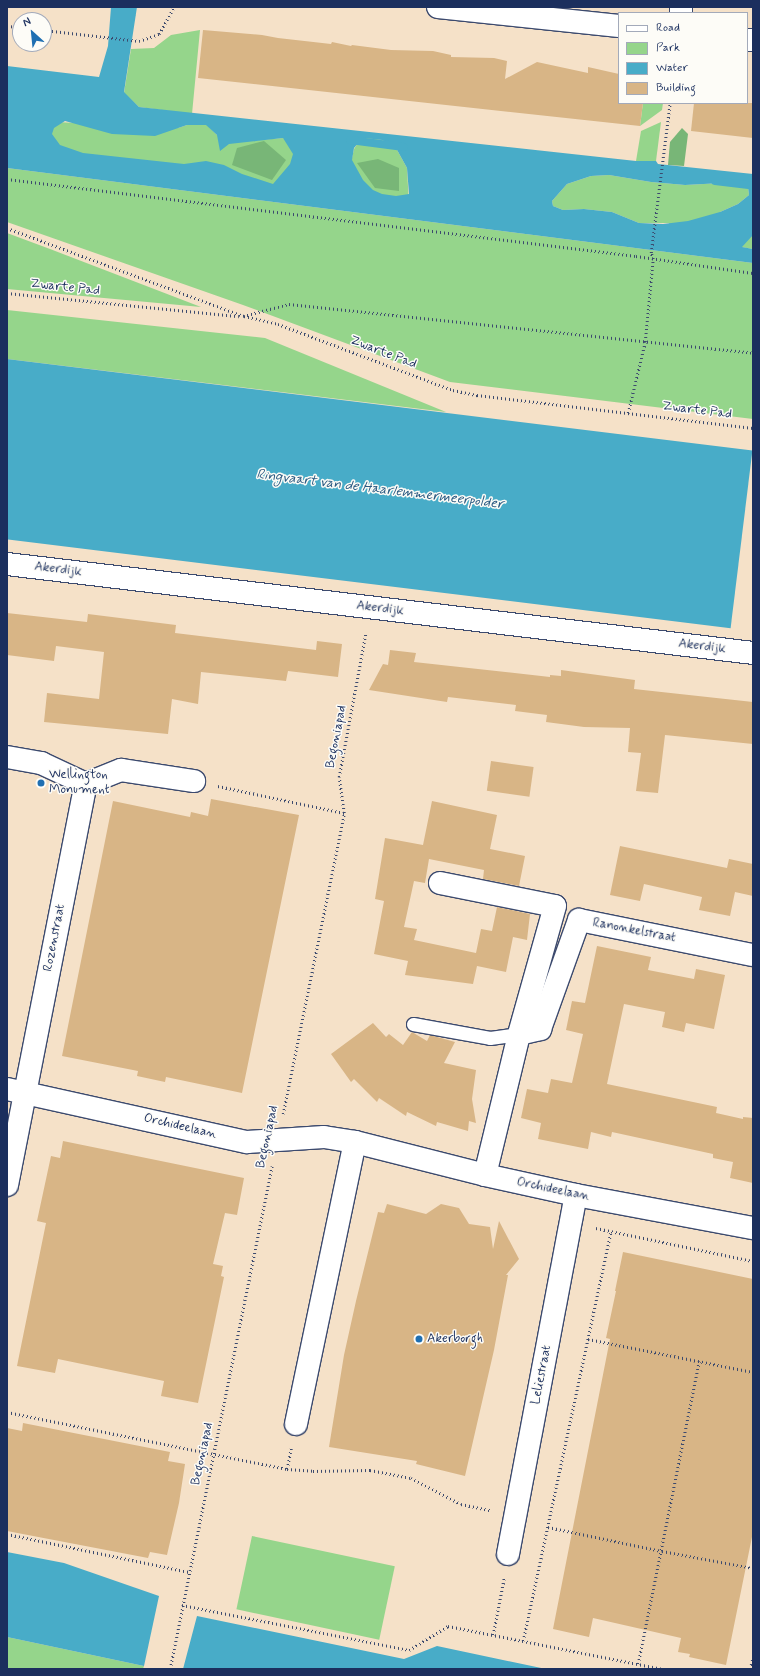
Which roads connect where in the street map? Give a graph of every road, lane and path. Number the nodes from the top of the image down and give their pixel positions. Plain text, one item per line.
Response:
1 (174, 7) edge
2 (438, 7) edge
3 (618, 26) edge
4 (52, 31) edge
5 (670, 104) edge
6 (7, 179) edge
7 (7, 228) edge
8 (653, 259) junction
9 (753, 273) edge
10 (7, 293) edge
11 (243, 316) junction
12 (645, 342) junction
13 (753, 353) edge
14 (628, 413) junction
15 (753, 428) edge
16 (7, 564) edge
17 (368, 608) junction
18 (753, 653) edge
19 (7, 757) edge
20 (194, 781) joint
21 (86, 784) junction
22 (344, 813) junction
23 (440, 883) dead end
24 (753, 955) edge
25 (413, 1024) dead end
26 (519, 1034) junction
27 (16, 1091) edge
28 (277, 1142) junction
29 (355, 1142) junction
30 (485, 1175) junction
31 (7, 1185) edge
32 (576, 1195) junction
33 (570, 1223) junction
34 (753, 1228) edge
35 (611, 1231) junction
36 (753, 1261) edge
37 (588, 1339) junction
38 (699, 1361) junction
39 (753, 1372) edge
40 (7, 1412) edge
41 (296, 1424) dead end
42 (213, 1455) junction
43 (516, 1516) junction
44 (548, 1527) junction
45 (7, 1534) edge
46 (662, 1551) junction
47 (508, 1554) joint
48 (753, 1568) edge
49 (189, 1572) junction
50 (182, 1605) junction
51 (493, 1635) junction
52 (523, 1641) junction
53 (753, 1657) edge
54 (638, 1664) junction
55 (170, 1669) edge
56 (663, 1669) edge
57 (750, 1669) edge

1 - 4 path
2 - 3 street
5 - 8 path
6 - 8 path
7 - 11 path
8 - 9 path
8 - 12 path
10 - 11 path, Zwarte Pad
11 - 12 path
11 - 14 path, Zwarte Pad
12 - 13 path
12 - 14 path
14 - 15 path, Zwarte Pad
16 - 17 street, Akerdijk
17 - 18 street, Akerdijk
17 - 22 path, Begoniapad
19 - 21 street
20 - 21 street
20 - 22 path
21 - 27 street, Rozenstraat
22 - 28 path, Begoniapad
23 - 26 street
24 - 26 street, Ranonkelstraat
25 - 26 lane, Ranonkelstraat
26 - 30 street
27 - 28 street, Orchideelaan
27 - 31 street, Rozenstraat
28 - 29 street, Orchideelaan
28 - 42 path, Begoniapad
29 - 30 street, Orchideelaan
29 - 41 street
30 - 32 street, Orchideelaan
32 - 33 street, Leliestraat
32 - 34 street, Orchideelaan
33 - 35 path
33 - 43 street, Leliestraat
35 - 36 path
35 - 37 path
37 - 38 path
37 - 44 path
38 - 39 path
38 - 46 path
40 - 42 path
42 - 43 path
42 - 49 path, Begoniapad
43 - 47 street, Leliestraat
44 - 46 path
44 - 52 path
45 - 49 path
46 - 48 path
46 - 54 path
47 - 51 path
49 - 50 path, Begoniapad
50 - 51 path
50 - 55 path, Begoniapad
51 - 52 path
52 - 54 path
53 - 57 path
54 - 56 path

